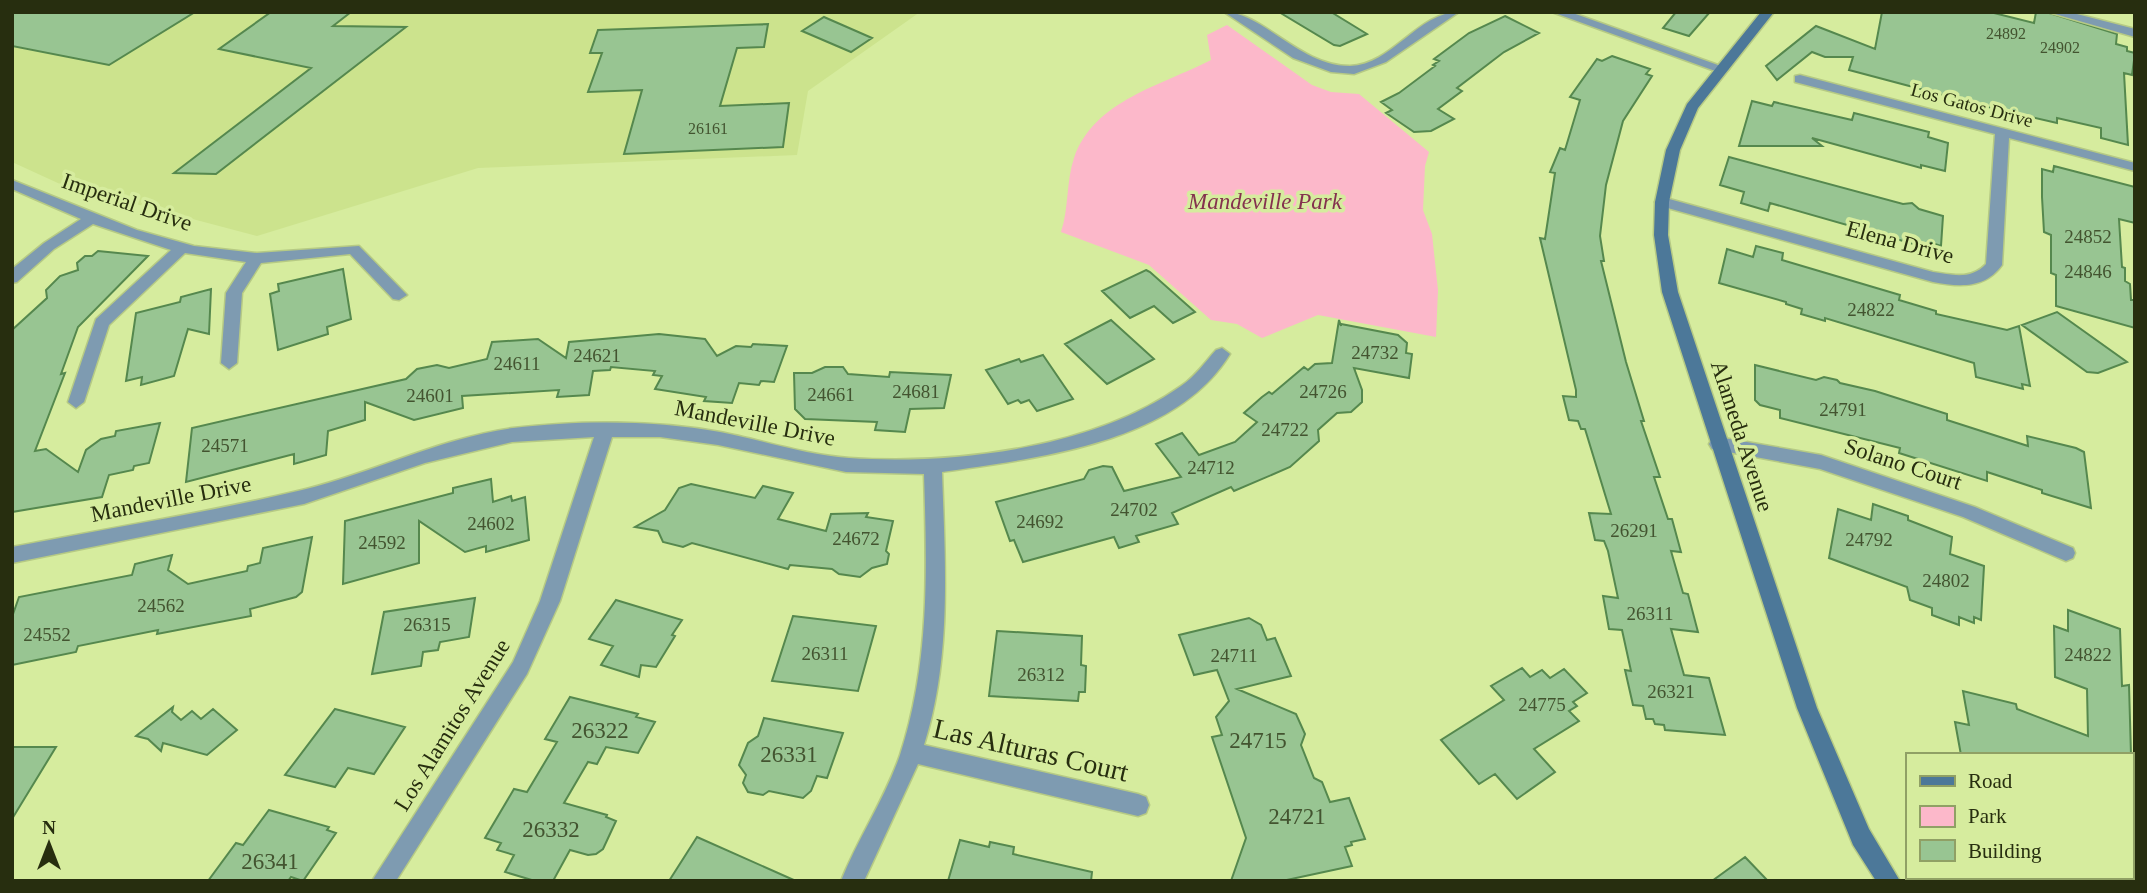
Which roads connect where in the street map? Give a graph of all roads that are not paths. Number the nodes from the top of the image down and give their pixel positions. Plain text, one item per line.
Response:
1 (1230, 12) edge
2 (1453, 12) edge
3 (1558, 12) edge
4 (1768, 12) edge
5 (2054, 12) edge
6 (2135, 33) edge
7 (1723, 69) junction
8 (1800, 79) dead end
9 (2003, 133) junction
10 (2135, 167) edge
11 (12, 184) edge
12 (1662, 202) junction
13 (92, 218) junction
14 (182, 248) junction
15 (257, 258) junction
16 (12, 278) edge
17 (399, 295) dead end
18 (1222, 354) dead end
19 (229, 363) dead end
20 (76, 402) dead end
21 (605, 430) junction
22 (1718, 444) junction
23 (933, 467) junction
24 (2066, 553) dead end
25 (12, 555) edge
26 (911, 752) junction
27 (1138, 805) dead end
28 (383, 881) edge
29 (852, 881) edge
30 (1889, 881) edge

1 - 2 street
3 - 7 street
4 - 7 street, Alameda Avenue
5 - 6 street
7 - 12 street, Alameda Avenue
8 - 9 street, Los Gatos Drive
9 - 10 street, Los Gatos Drive
9 - 12 street, Elena Drive
11 - 13 street, Imperial Drive
12 - 22 street, Alameda Avenue
13 - 14 street, Imperial Drive
13 - 16 street
14 - 15 street, Imperial Drive
14 - 20 street
15 - 17 street, Imperial Drive
15 - 19 street
18 - 23 street, Mandeville Drive
21 - 23 street, Mandeville Drive
21 - 25 street, Mandeville Drive
21 - 28 street, Los Alamitos Avenue
22 - 24 street, Solano Court
22 - 30 street, Alameda Avenue
23 - 26 street
26 - 27 street, Las Alturas Court
26 - 29 street

